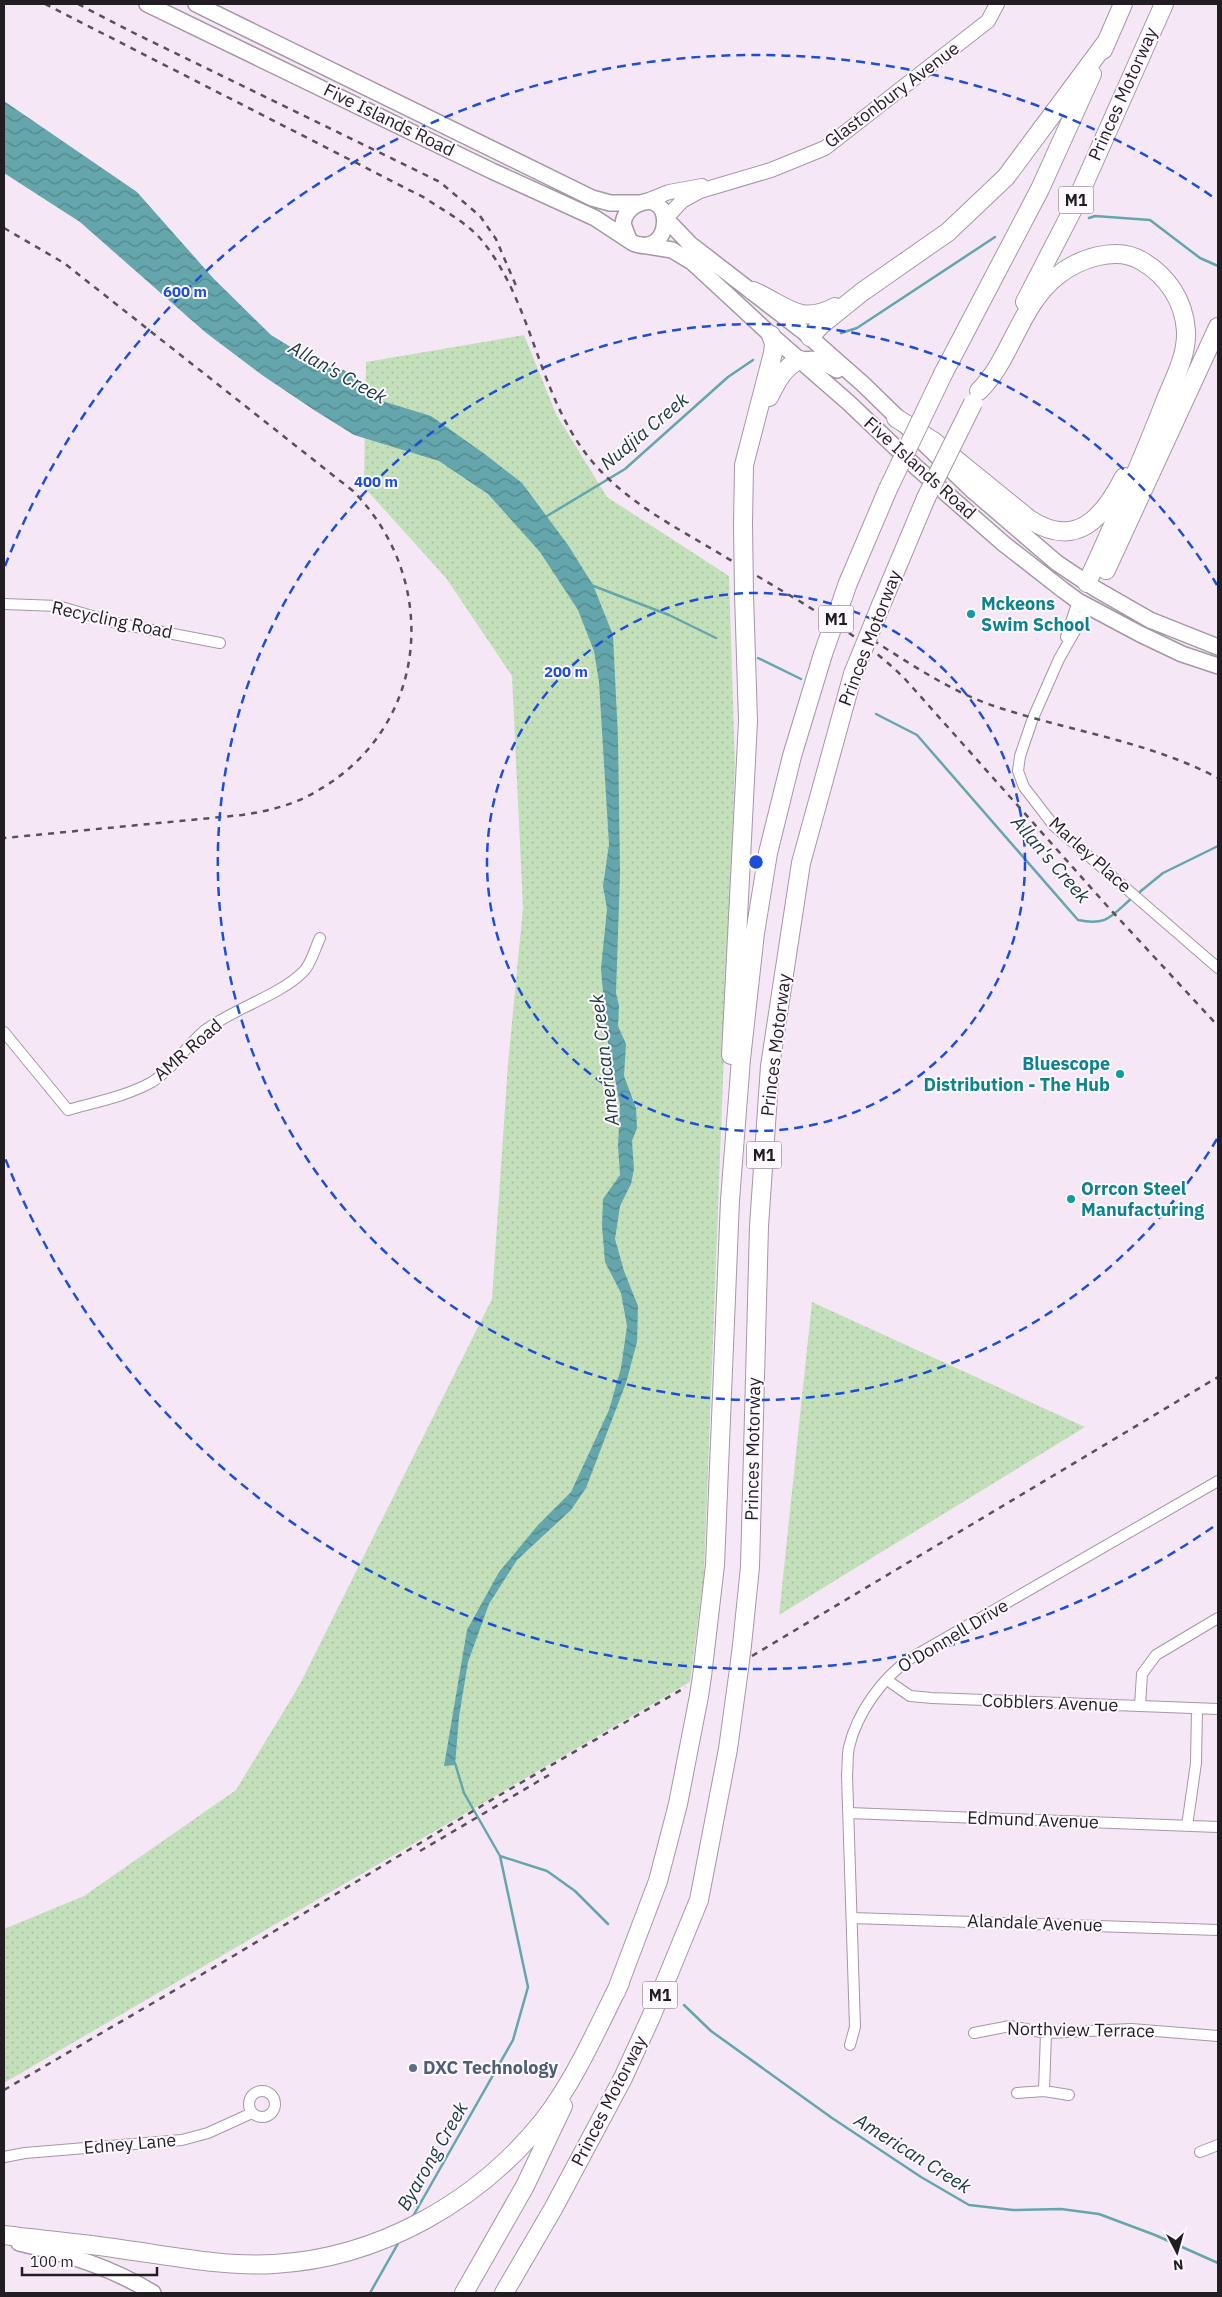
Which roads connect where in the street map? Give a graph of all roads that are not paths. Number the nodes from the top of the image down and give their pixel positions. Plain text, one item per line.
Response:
1 (147, 4) edge
2 (196, 4) edge
3 (997, 4) edge
4 (1123, 4) edge
5 (1164, 4) edge
6 (1107, 41) junction
7 (715, 185) junction
8 (643, 203) junction
9 (666, 219) junction
10 (635, 243) junction
11 (753, 290) junction
12 (862, 292) junction
13 (1218, 327) edge
14 (770, 335) junction
15 (810, 337) junction
16 (804, 359) junction
17 (976, 397) junction
18 (877, 398) junction
19 (896, 418) junction
20 (1159, 419) junction
21 (752, 434) junction
22 (1092, 586) junction
23 (4, 604) edge
24 (1083, 604) junction
25 (220, 643) dead end
26 (1218, 647) edge
27 (1218, 666) edge
28 (320, 938) dead end
29 (1218, 968) edge
30 (4, 1032) edge
31 (730, 1200) junction
32 (1218, 1481) edge
33 (1218, 1618) edge
34 (887, 1680) junction
35 (1140, 1706) junction
36 (1197, 1709) junction
37 (1218, 1710) edge
38 (849, 1813) junction
39 (1187, 1826) junction
40 (1218, 1827) edge
41 (852, 1918) junction
42 (1218, 1930) edge
43 (620, 1983) junction
44 (974, 2033) dead end
45 (1046, 2033) junction
46 (1218, 2036) edge
47 (850, 2045) dead end
48 (1044, 2091) junction
49 (1017, 2093) dead end
50 (1069, 2095) dead end
51 (252, 2112) dead end
52 (1218, 2145) edge
53 (1200, 2152) dead end
54 (4, 2157) edge
55 (4, 2235) edge
56 (4, 2240) edge
57 (152, 2293) edge
58 (464, 2293) edge
59 (504, 2293) edge

1 - 10 main road, Five Islands Road
2 - 8 main road, Five Islands Road
3 - 7 main road, Glastonbury Avenue
4 - 6 highway, Princes Motorway / M1
5 - 17 highway, Princes Motorway / M1
6 - 12 highway
6 - 31 highway, Princes Motorway / M1, bridge
7 - 8 main road, Glastonbury Avenue
7 - 9 main road, Glastonbury Avenue
8 - 9 main road
8 - 10 main road
9 - 10 main road
9 - 11 main road, Five Islands Road
10 - 14 main road, Five Islands Road
11 - 12 highway
11 - 15 main road, Five Islands Road
12 - 15 highway
13 - 22 highway
14 - 16 main road, Five Islands Road
14 - 21 highway
15 - 16 main road
15 - 18 main road, Five Islands Road
16 - 18 main road
16 - 21 highway
16 - 24 main road, Five Islands Road
17 - 20 highway
17 - 59 highway, Princes Motorway / M1, bridge
18 - 19 main road, Five Islands Road
19 - 20 highway
19 - 22 main road, Five Islands Road
20 - 22 highway
21 - 31 highway, bridge
22 - 24 main road
22 - 26 main road, Five Islands Road
23 - 25 street, Recycling Road
24 - 27 main road, Five Islands Road
24 - 29 street, Marley Place
28 - 30 street, AMR Road
31 - 43 highway, Princes Motorway / M1, bridge
32 - 34 street, O'Donnell Drive
33 - 35 street
34 - 35 street, Cobblers Avenue
34 - 38 street, O'Donnell Drive
35 - 36 street, Cobblers Avenue
36 - 37 street, Cobblers Avenue
36 - 39 street
38 - 39 street, Edmund Avenue
38 - 41 street, O'Donnell Drive
39 - 40 street, Edmund Avenue
41 - 42 street, Alandale Avenue
41 - 47 street, O'Donnell Drive
43 - 55 highway
43 - 58 highway, Princes Motorway / M1
44 - 45 street, Northview Terrace
45 - 46 street, Northview Terrace
45 - 48 street
48 - 49 street
48 - 50 street
51 - 54 street, Edney Lane
52 - 53 street
56 - 57 main road

